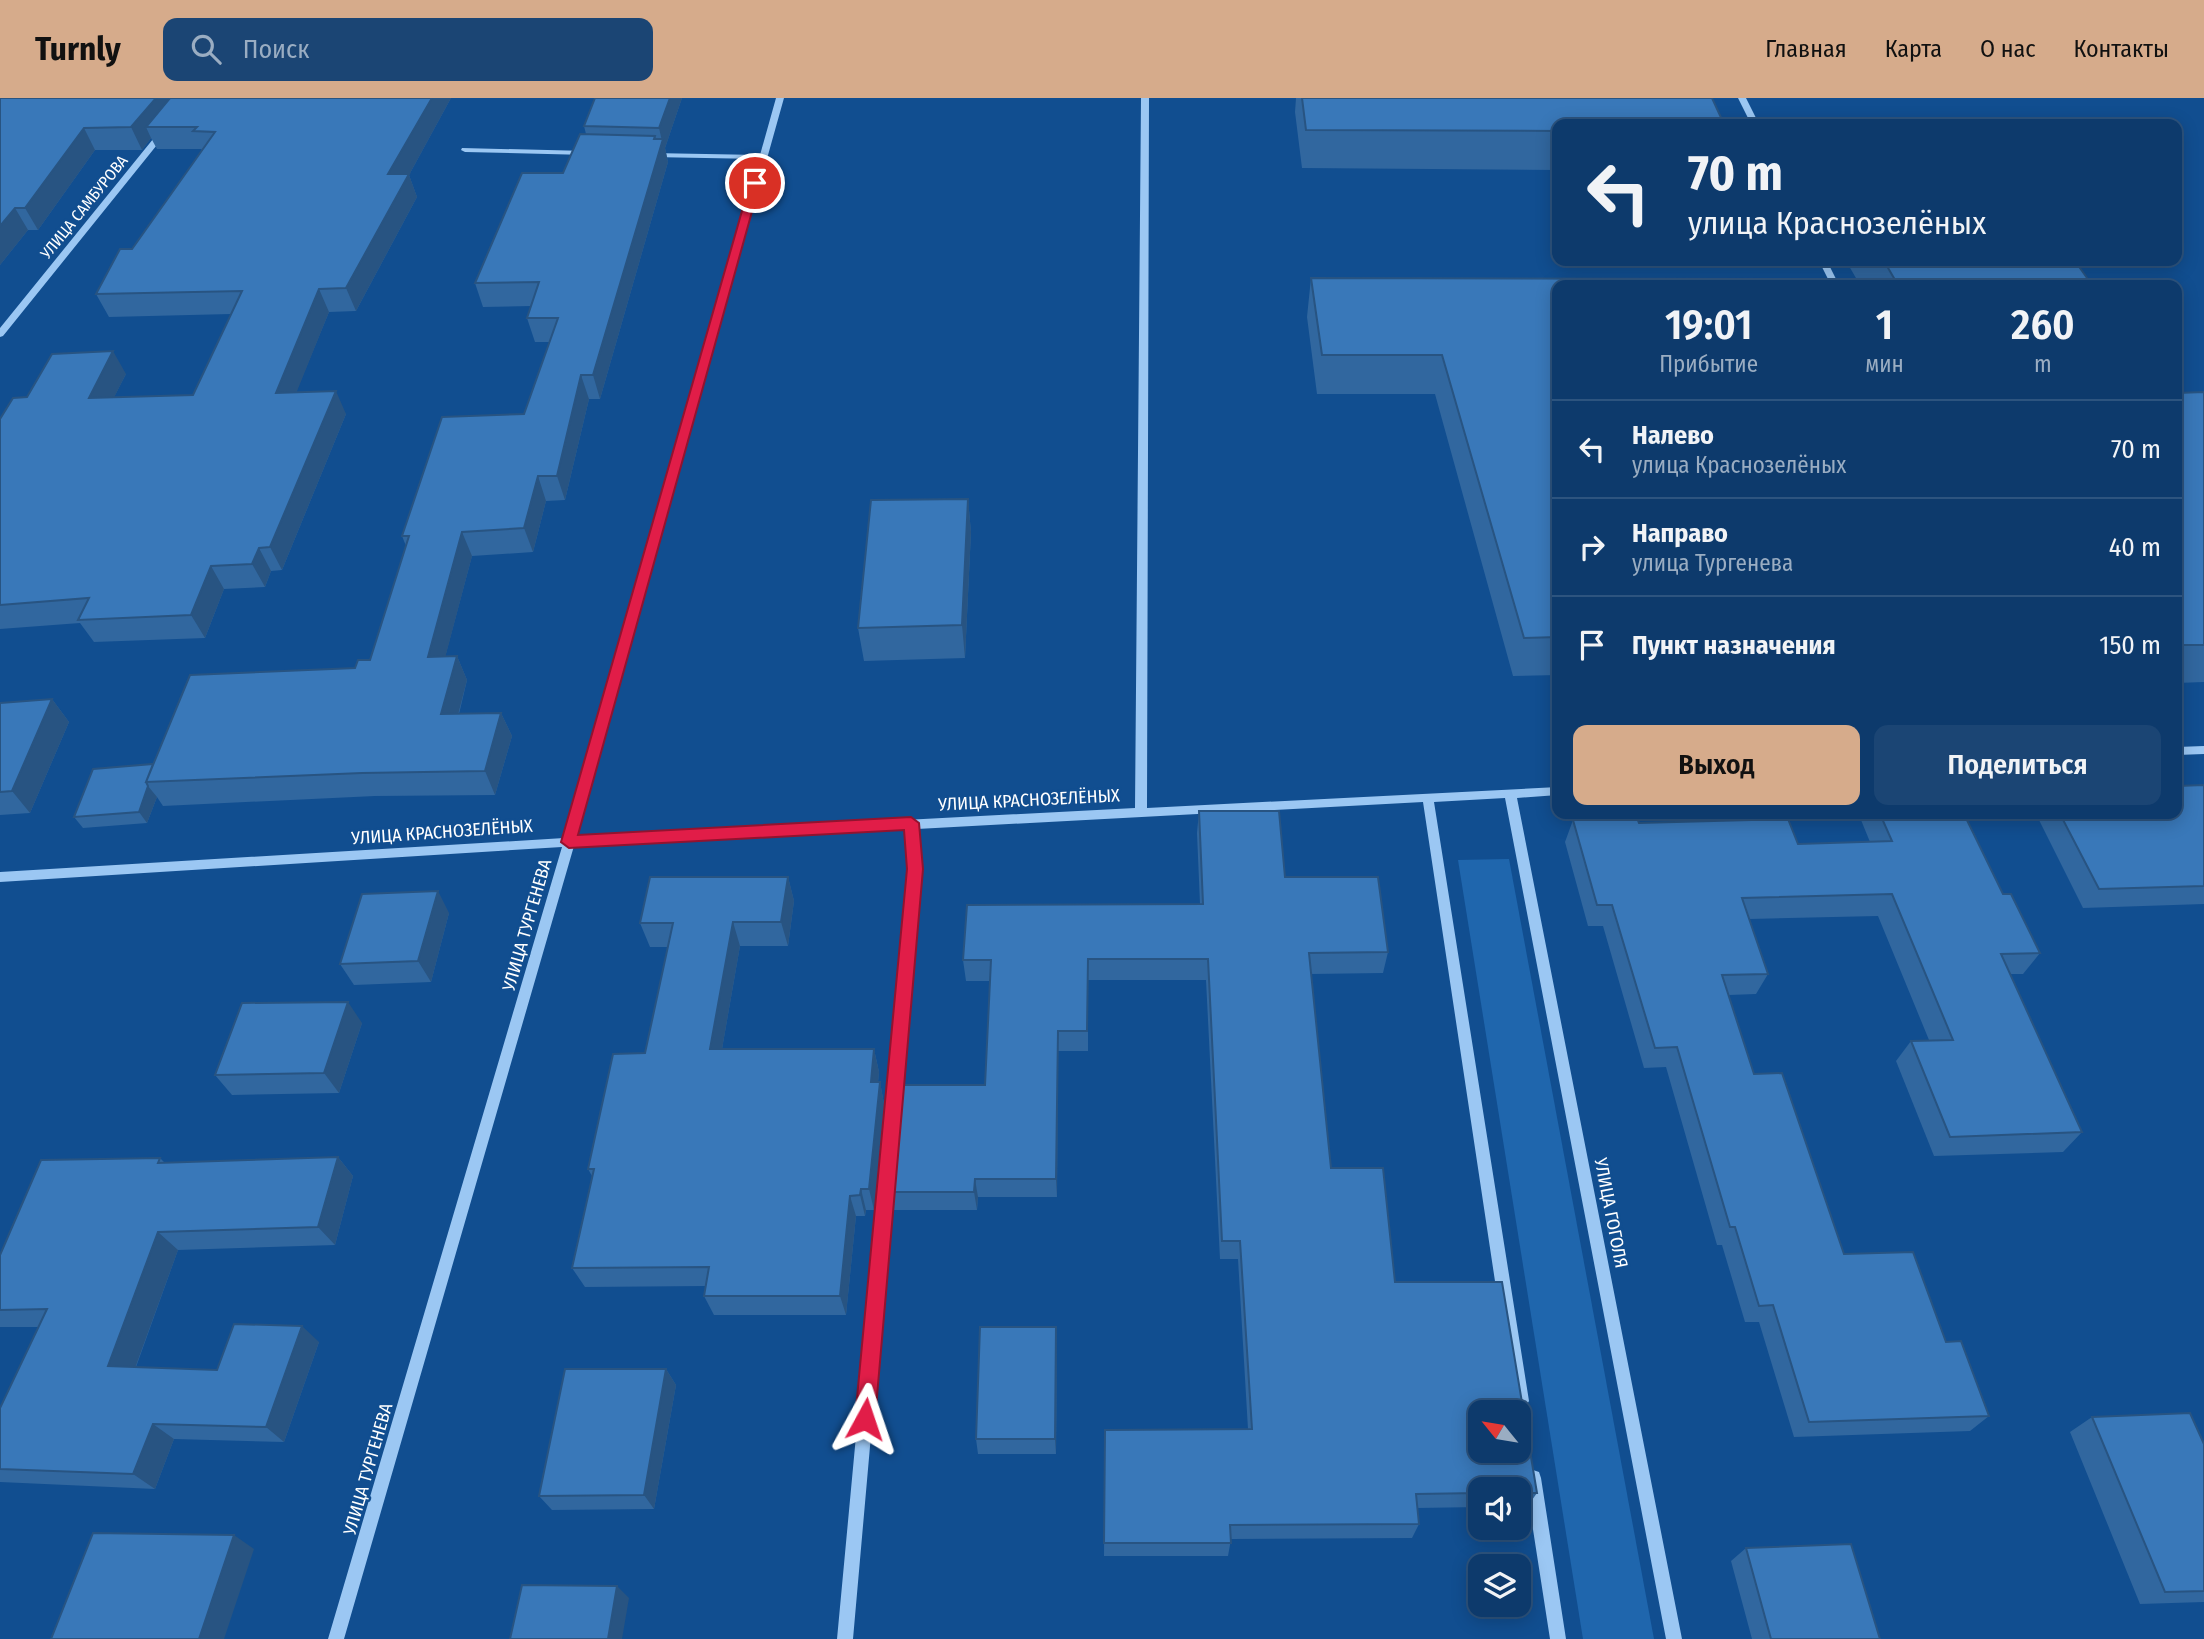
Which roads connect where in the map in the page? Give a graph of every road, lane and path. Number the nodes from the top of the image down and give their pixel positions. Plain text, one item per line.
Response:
1 (779, 98) edge
2 (1145, 98) edge
3 (1742, 98) edge
4 (1752, 119) edge
5 (173, 120) edge
6 (465, 150) dead end
7 (600, 153) edge
8 (641, 154) edge
9 (762, 157) junction
10 (0, 334) edge
11 (2204, 750) edge
12 (2182, 751) edge
13 (1552, 791) edge
14 (1510, 794) junction
15 (1428, 799) junction
16 (1141, 812) junction
17 (911, 823) junction
18 (569, 842) junction
19 (0, 877) edge
20 (1521, 1400) edge
21 (1531, 1460) edge
22 (336, 1639) edge
23 (845, 1639) edge
24 (1558, 1639) edge
25 (1674, 1639) edge

1 - 9 street, УЛИЦА ТУРГЕНЕВА
2 - 16 street
3 - 4 street
5 - 10 street, УЛИЦА САМБУРОВА
6 - 7 street
8 - 9 street
9 - 18 street, УЛИЦА ТУРГЕНЕВА
11 - 12 street
13 - 14 street, УЛИЦА КРАСНОЗЕЛЁНЫХ
14 - 15 street, УЛИЦА КРАСНОЗЕЛЁНЫХ
14 - 25 street, УЛИЦА ГОГОЛЯ
15 - 16 street, УЛИЦА КРАСНОЗЕЛЁНЫХ
15 - 20 street
16 - 17 street, УЛИЦА КРАСНОЗЕЛЁНЫХ
17 - 18 street, УЛИЦА КРАСНОЗЕЛЁНЫХ
17 - 23 street
18 - 19 street, УЛИЦА КРАСНОЗЕЛЁНЫХ
18 - 22 street, УЛИЦА ТУРГЕНЕВА
21 - 24 street

